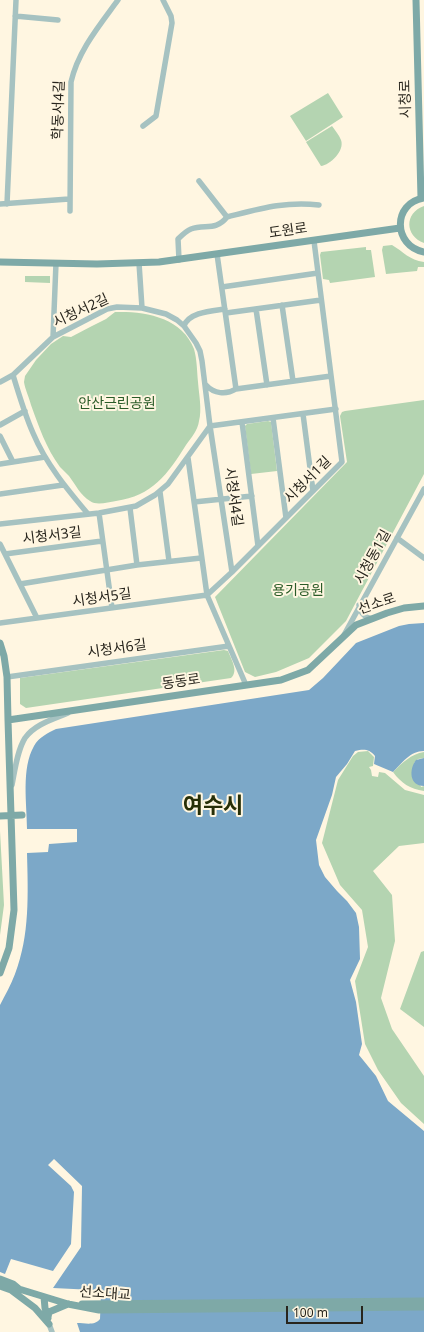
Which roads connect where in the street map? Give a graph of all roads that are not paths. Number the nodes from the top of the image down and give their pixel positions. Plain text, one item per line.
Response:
1 (16, 0) edge
2 (118, 0) edge
3 (163, 0) edge
4 (416, 0) edge
5 (420, 15) edge
6 (15, 16) junction
7 (58, 20) dead end
8 (143, 126) dead end
9 (199, 181) dead end
10 (422, 198) edge
11 (69, 199) junction
12 (0, 204) edge
13 (7, 204) junction
14 (319, 205) dead end
15 (70, 211) dead end
16 (227, 217) junction
17 (400, 228) junction
18 (314, 241) junction
19 (424, 252) edge
20 (217, 254) junction
21 (179, 260) junction
22 (0, 262) edge
23 (56, 263) junction
24 (139, 263) junction
25 (318, 273) junction
26 (222, 287) junction
27 (321, 300) junction
28 (282, 305) junction
29 (142, 308) junction
30 (256, 309) junction
31 (225, 311) junction
32 (184, 326) junction
33 (53, 337) junction
34 (13, 375) junction
35 (331, 376) junction
36 (293, 381) junction
37 (0, 382) edge
38 (267, 385) junction
39 (206, 386) junction
40 (236, 389) junction
41 (336, 409) junction
42 (25, 411) junction
43 (303, 414) junction
44 (272, 418) junction
45 (242, 422) junction
46 (0, 425) edge
47 (210, 426) junction
48 (0, 436) edge
49 (45, 457) junction
50 (188, 458) junction
51 (13, 462) junction
52 (0, 464) edge
53 (63, 485) junction
54 (424, 489) edge
55 (313, 491) junction
56 (160, 492) junction
57 (0, 494) edge
58 (252, 496) junction
59 (222, 500) junction
60 (194, 502) junction
61 (130, 508) junction
62 (99, 513) junction
63 (88, 514) junction
64 (286, 518) junction
65 (0, 524) edge
66 (397, 538) junction
67 (102, 541) junction
68 (0, 544) edge
69 (258, 546) junction
70 (5, 554) junction
71 (202, 558) junction
72 (424, 558) edge
73 (169, 561) junction
74 (137, 565) junction
75 (107, 570) junction
76 (232, 572) junction
77 (20, 584) junction
78 (207, 595) junction
79 (359, 605) junction
80 (424, 606) edge
81 (112, 608) junction
82 (37, 618) junction
83 (372, 619) junction
84 (0, 623) edge
85 (343, 637) junction
86 (0, 644) edge
87 (229, 646) junction
88 (7, 677) junction
89 (246, 685) junction
90 (74, 711) junction
91 (8, 720) junction
92 (10, 793) junction
93 (22, 815) dead end
94 (0, 816) edge
95 (11, 816) junction
96 (0, 973) edge
97 (0, 1279) edge
98 (0, 1286) edge
99 (19, 1289) junction
100 (11, 1290) junction
101 (44, 1296) junction
102 (424, 1301) edge
103 (68, 1304) junction
104 (424, 1307) edge
105 (50, 1327) edge

1 - 6 street
2 - 11 street, 학동서4길
3 - 8 street
4 - 5 street, 시청로
5 - 10 street, 시청로
6 - 7 street
6 - 13 street
9 - 16 street
10 - 17 street
11 - 13 street
11 - 15 street, 학동서4길
12 - 13 street
14 - 16 street, 도원로
16 - 21 street, 도원로
17 - 18 street, 도원로
17 - 19 street
18 - 20 street, 도원로
18 - 25 street, 시청서1길
20 - 21 street, 도원로
20 - 26 street
21 - 24 street, 도원로
22 - 23 street, 도원로
23 - 24 street, 도원로
23 - 33 street
24 - 29 street
25 - 26 street
25 - 27 street, 시청서1길
26 - 31 street
27 - 28 street
27 - 35 street, 시청서1길
28 - 30 street
28 - 36 street
29 - 32 street, 시청서2길
29 - 33 street, 시청서2길
30 - 31 street
30 - 38 street
31 - 32 street
31 - 40 street
32 - 39 street, 시청서2길
33 - 34 street, 시청서2길
34 - 37 street, 시청서2길
34 - 42 street
35 - 36 street
35 - 41 street, 시청서1길
36 - 38 street
38 - 40 street
39 - 40 street
39 - 47 street, 시청서4길
41 - 43 street
41 - 55 street, 시청서1길
42 - 46 street
42 - 49 street
43 - 44 street
43 - 55 street
44 - 45 street
44 - 64 street
45 - 47 street
45 - 58 street, 시청서4길
47 - 50 street
47 - 59 street, 시청서4길
48 - 51 street
49 - 51 street
49 - 53 street
50 - 56 street
50 - 60 street
51 - 52 street
53 - 57 street
53 - 63 street
54 - 66 street, 시청동1길
55 - 64 street, 시청서1길
56 - 61 street
56 - 73 street
58 - 59 street
58 - 69 street, 시청서4길
59 - 60 street
59 - 76 street, 시청서4길
60 - 71 street
61 - 62 street
61 - 74 street
62 - 63 street
62 - 67 street
63 - 65 street
64 - 69 street, 시청서1길
66 - 72 street
66 - 79 street, 시청동1길
67 - 70 street, 시청서3길
67 - 75 street
68 - 70 street, 시청서3길
69 - 76 street, 시청서1길
70 - 77 street, 시청서3길
71 - 73 street
71 - 78 street
73 - 74 street
74 - 75 street
75 - 77 street
75 - 81 street
76 - 78 street, 시청서1길
77 - 82 street, 시청서3길
78 - 81 street, 시청서5길
78 - 87 street
79 - 83 street
79 - 85 street, 시청동1길
80 - 83 street, 선소로
81 - 82 street, 시청서5길
82 - 84 street, 시청서5길
83 - 85 street, 선소로
85 - 89 street, 동동로
86 - 88 street
87 - 88 street, 시청서6길
87 - 89 street
88 - 91 street
89 - 90 street, 동동로
90 - 91 street, 동동로
90 - 92 street
91 - 92 street
92 - 95 street
93 - 95 street
94 - 95 street
95 - 96 street
97 - 99 street
98 - 100 street
99 - 100 street
99 - 101 street
100 - 105 street
101 - 103 street
101 - 105 street
102 - 103 street, 선소대교
103 - 104 street, 선소대교
103 - 105 street

